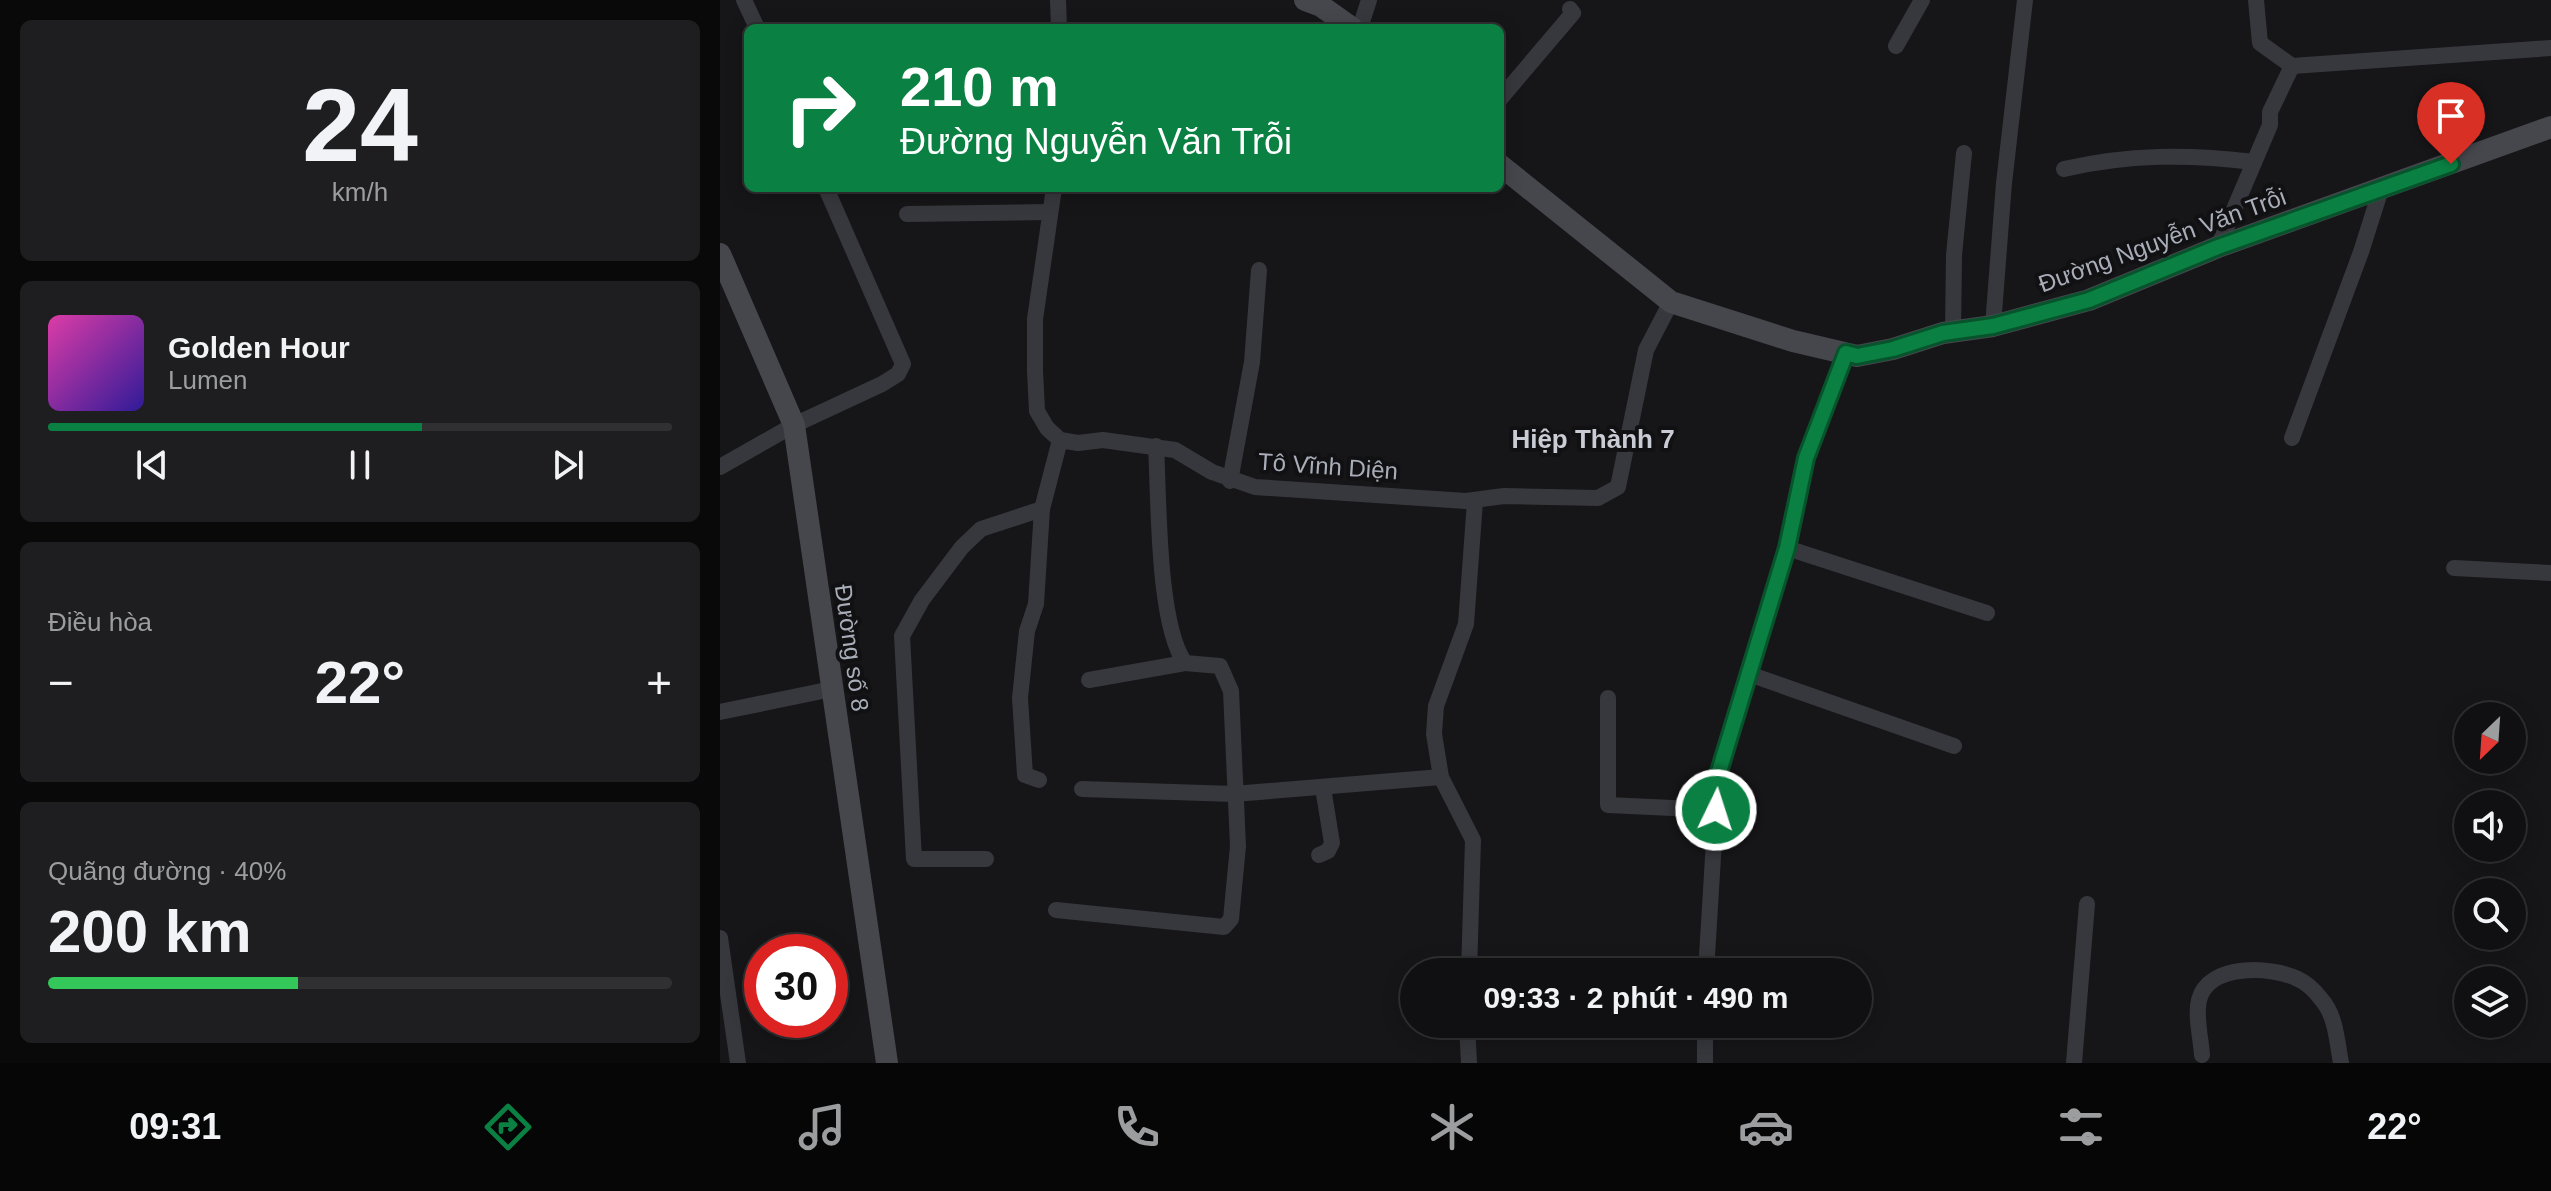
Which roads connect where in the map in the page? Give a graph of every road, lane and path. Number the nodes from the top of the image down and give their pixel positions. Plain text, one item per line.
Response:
1 (744, 0) edge
2 (1058, 0) edge
3 (1305, 0) edge
4 (1369, 0) edge
5 (1922, 0) edge
6 (2025, 0) edge
7 (2256, 0) edge
8 (1570, 9) dead end
9 (755, 24) edge
10 (1059, 24) edge
11 (1346, 24) edge
12 (1361, 24) edge
13 (1896, 46) dead end
14 (2551, 48) edge
15 (2292, 66) junction
16 (1504, 94) edge
17 (2551, 127) edge
18 (1964, 153) dead end
19 (2254, 162) junction
20 (1504, 168) edge
21 (2064, 169) dead end
22 (2381, 189) junction
23 (828, 192) edge
24 (1053, 192) edge
25 (1050, 212) junction
26 (907, 214) dead end
27 (2218, 247) junction
28 (720, 254) edge
29 (1259, 270) dead end
30 (1671, 302) junction
31 (1993, 326) junction
32 (1953, 332) junction
33 (1846, 353) junction
34 (794, 425) junction
35 (2292, 438) dead end
36 (1060, 440) junction
37 (1156, 446) junction
38 (720, 467) edge
39 (1230, 481) junction
40 (1475, 501) junction
41 (1042, 509) junction
42 (1787, 548) junction
43 (2454, 568) dead end
44 (2551, 573) edge
45 (1987, 613) dead end
46 (1185, 663) junction
47 (1749, 674) junction
48 (1089, 680) dead end
49 (832, 689) junction
50 (1608, 698) dead end
51 (720, 712) edge
52 (1954, 746) dead end
53 (1441, 777) junction
54 (1039, 780) dead end
55 (1323, 788) junction
56 (1082, 789) dead end
57 (1234, 794) junction
58 (1716, 810) junction
59 (1319, 855) dead end
60 (986, 859) dead end
61 (2087, 904) dead end
62 (1056, 910) dead end
63 (720, 938) edge
64 (1469, 958) edge
65 (1707, 958) edge
66 (1468, 1038) edge
67 (1705, 1038) edge
68 (2202, 1055) dead end
69 (738, 1063) edge
70 (887, 1063) edge
71 (1469, 1063) edge
72 (1705, 1063) edge
73 (2074, 1063) edge
74 (2341, 1063) edge

1 - 9 street
2 - 10 street
3 - 11 street
4 - 12 street
5 - 13 street
6 - 31 street
7 - 15 street
8 - 16 street
14 - 15 street
15 - 19 street
17 - 22 street, Đường Nguyễn Văn Trỗi
18 - 32 street
19 - 21 street
19 - 27 street
20 - 30 street, Đường Nguyễn Văn Trỗi
22 - 27 street, Đường Nguyễn Văn Trỗi
22 - 35 street
23 - 34 street
24 - 25 street
25 - 26 street
25 - 36 street
27 - 31 street, Đường Nguyễn Văn Trỗi
28 - 34 street, Đường số 8
29 - 39 street
30 - 33 street, Đường Nguyễn Văn Trỗi
30 - 40 street, Tô Vĩnh Diện
31 - 32 street, Đường Nguyễn Văn Trỗi
32 - 33 street, Đường Nguyễn Văn Trỗi
33 - 42 street
34 - 38 street
34 - 49 street, Đường số 8
36 - 37 street, Tô Vĩnh Diện
36 - 41 street
37 - 39 street, Tô Vĩnh Diện
37 - 46 street
39 - 40 street, Tô Vĩnh Diện
40 - 53 street
41 - 54 street
41 - 60 street
42 - 45 street
42 - 47 street
43 - 44 street
46 - 48 street
46 - 57 street
47 - 52 street
47 - 58 street
49 - 51 street
49 - 70 street, Đường số 8
50 - 58 street
53 - 55 street
53 - 64 street
55 - 57 street
55 - 59 street
56 - 57 street
57 - 62 street
58 - 65 street
61 - 73 street
63 - 69 street
66 - 71 street
67 - 72 street
68 - 74 street

